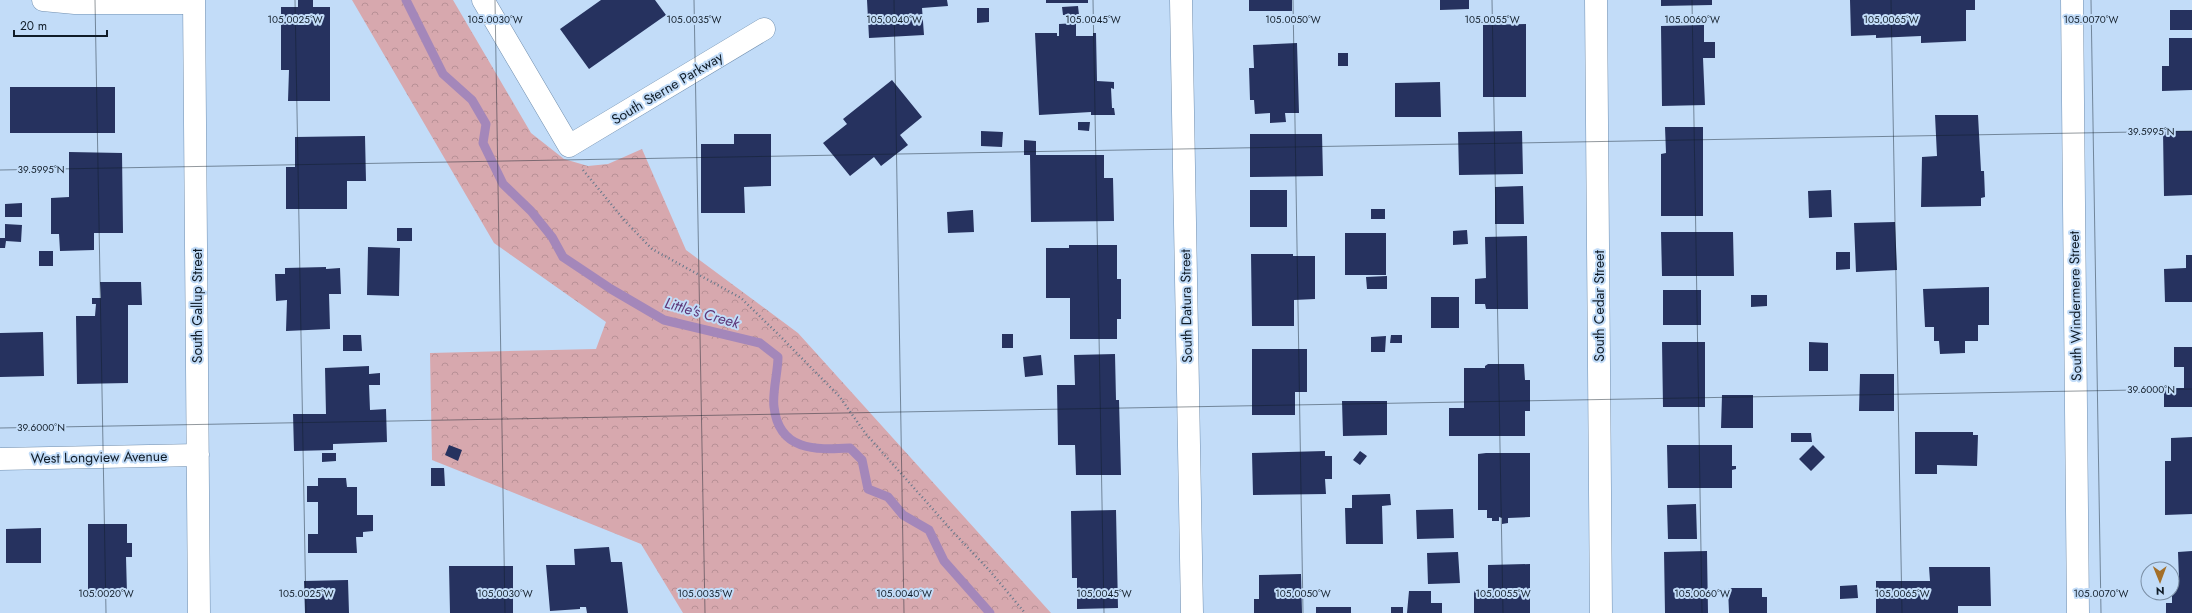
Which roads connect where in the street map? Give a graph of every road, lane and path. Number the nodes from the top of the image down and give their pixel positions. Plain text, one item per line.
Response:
1 (44, 0) edge
2 (483, 0) edge
3 (1181, 0) edge
4 (1596, 0) edge
5 (2072, 0) edge
6 (194, 2) edge
7 (764, 29) dead end
8 (569, 146) junction
9 (198, 454) junction
10 (0, 459) edge
11 (199, 613) edge
12 (1025, 613) edge
13 (1192, 613) edge
14 (1601, 613) edge
15 (2078, 613) edge

1 - 6 street
2 - 8 street
3 - 13 street, South Datura Street
4 - 14 street, South Cedar Street
5 - 15 street, South Windermere Street
6 - 9 street, South Gallup Street
7 - 8 street, South Sterne Parkway
8 - 12 path
9 - 10 street, West Longview Avenue
9 - 11 street, South Gallup Street

